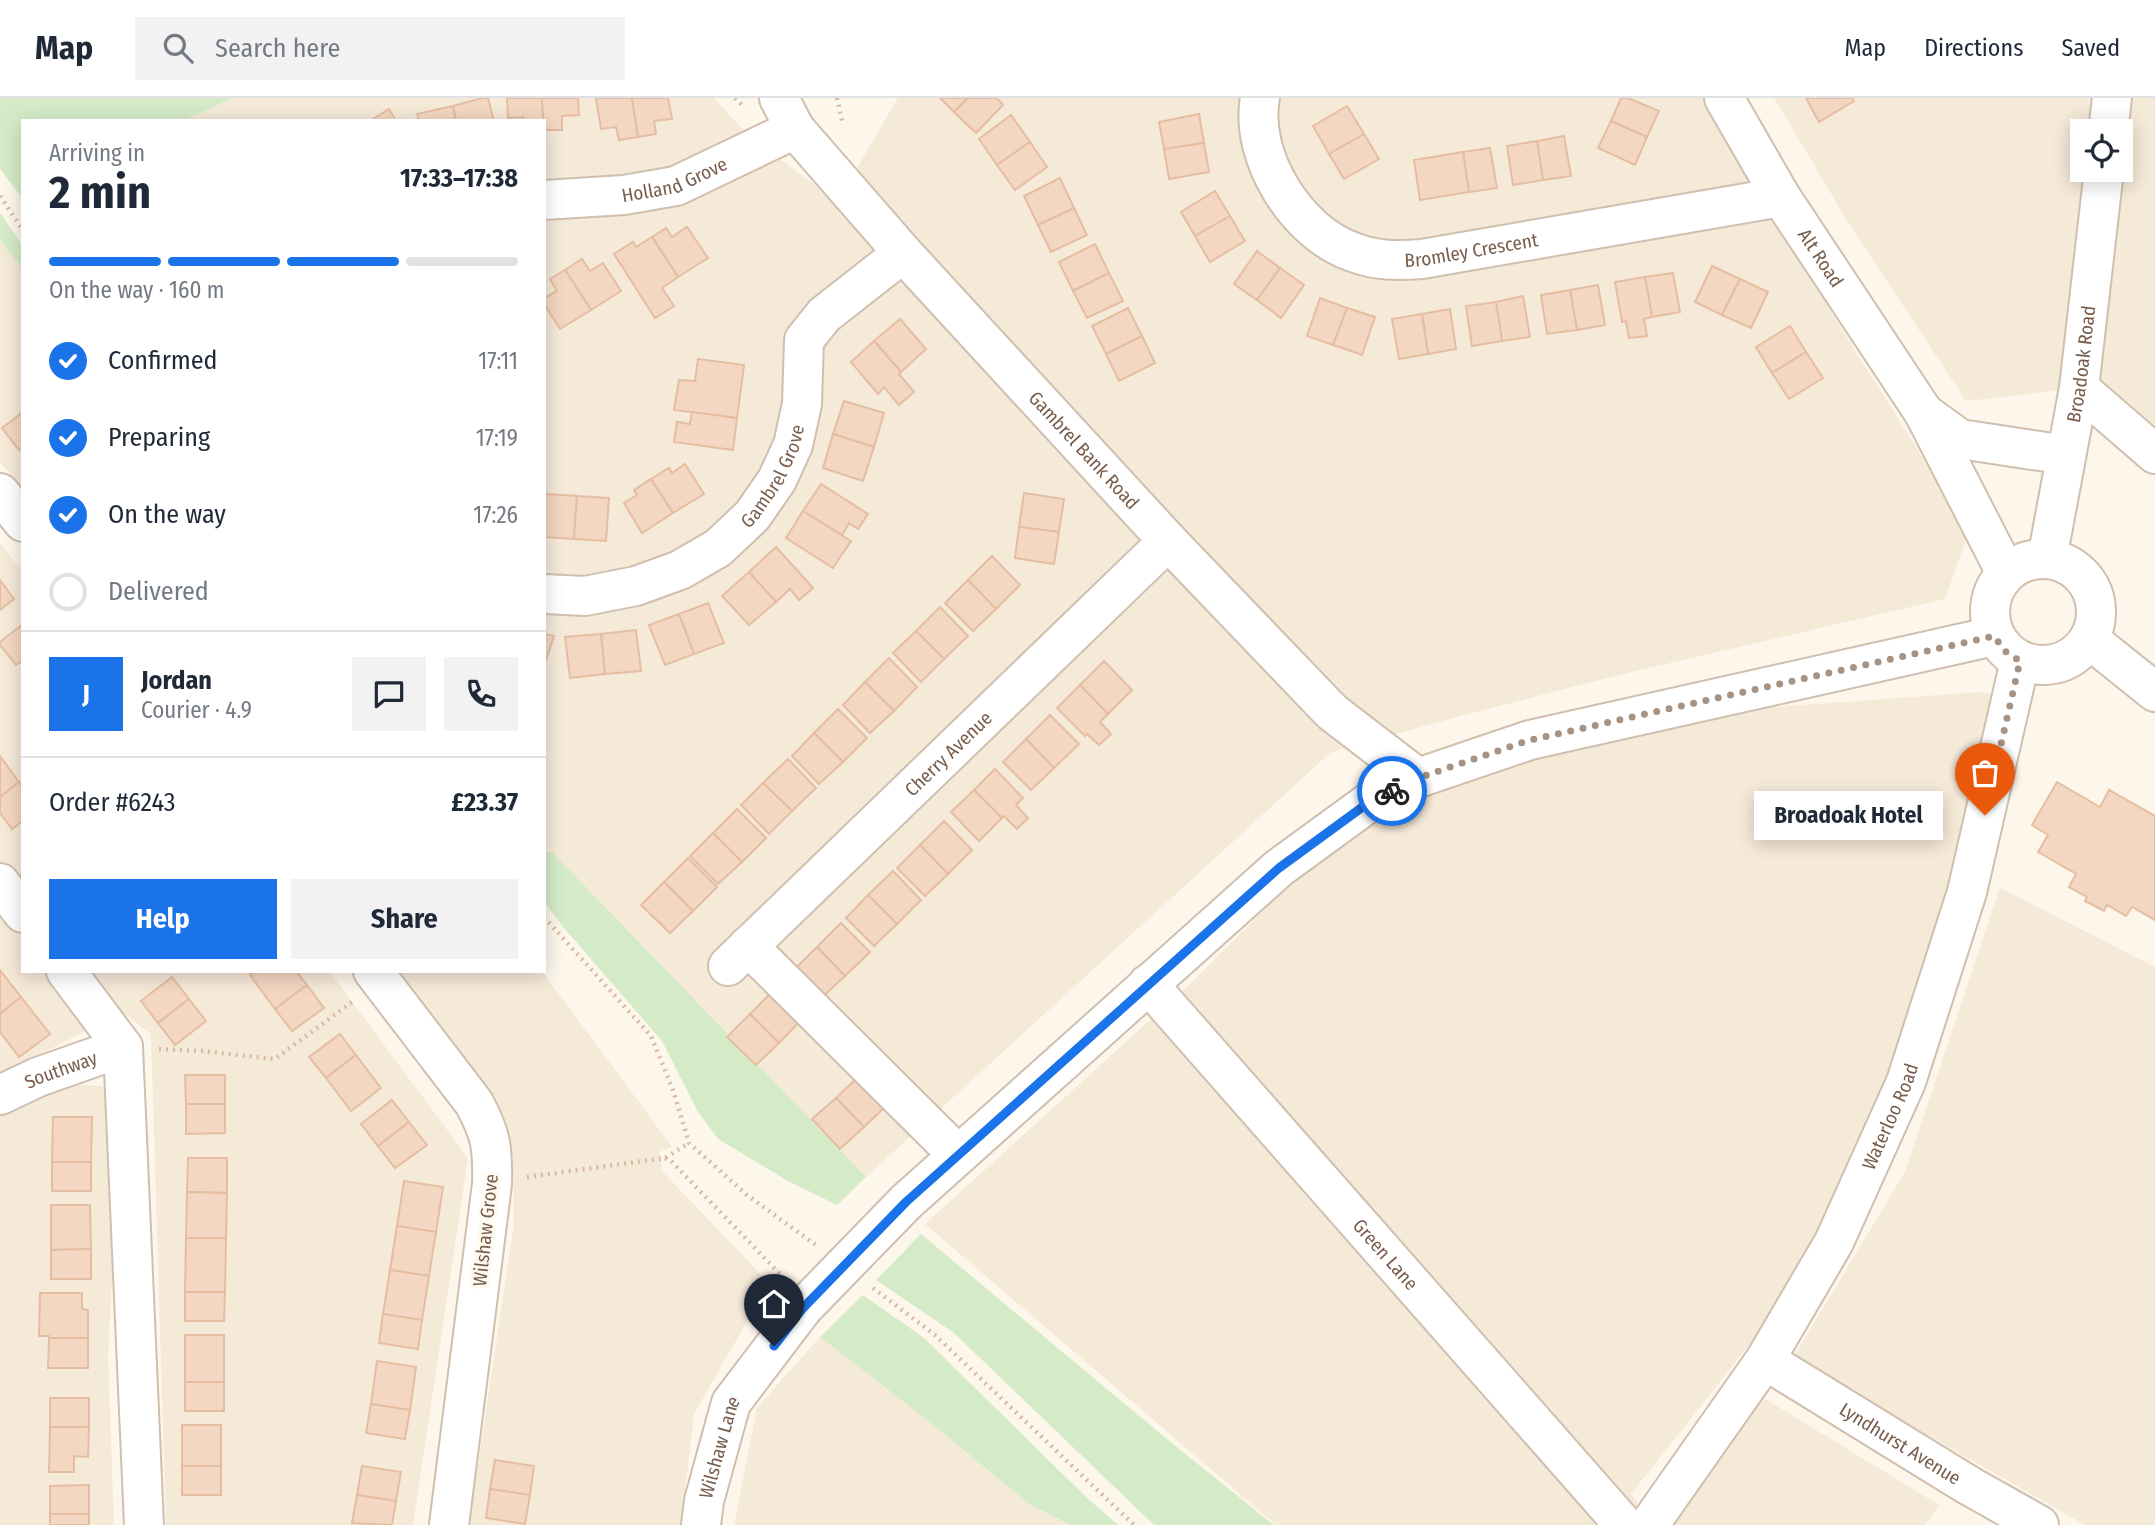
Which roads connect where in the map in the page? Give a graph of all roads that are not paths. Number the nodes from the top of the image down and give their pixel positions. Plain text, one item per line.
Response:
1 (1260, 98) edge
2 (1724, 98) edge
3 (2112, 98) edge
4 (787, 114) edge
5 (2109, 119) edge
6 (2103, 182) edge
7 (1781, 197) junction
8 (546, 200) edge
9 (903, 253) junction
10 (2079, 388) junction
11 (1924, 413) junction
12 (2155, 454) edge
13 (2066, 455) junction
14 (0, 493) edge
15 (21, 519) edge
16 (1168, 541) junction
17 (2047, 558) junction
18 (2006, 573) junction
19 (546, 594) edge
20 (2089, 639) junction
21 (2007, 649) junction
22 (2155, 692) edge
23 (1418, 778) junction
24 (0, 883) edge
25 (21, 910) edge
26 (68, 973) edge
27 (377, 976) edge
28 (1149, 984) junction
29 (123, 1047) junction
30 (0, 1095) edge
31 (958, 1155) junction
32 (1765, 1360) junction
33 (144, 1525) edge
34 (449, 1525) edge
35 (701, 1525) edge
36 (1624, 1525) edge
37 (1649, 1525) edge
38 (2039, 1525) edge

1 - 7 street, Bromley Crescent
2 - 7 street, Alt Road
3 - 5 street
4 - 8 street, Holland Grove
4 - 9 street, Gambrel Bank Road
6 - 10 street, Broadoak Road
7 - 11 street, Alt Road
9 - 16 street, Gambrel Bank Road
9 - 19 street, Gambrel Grove
10 - 12 street
10 - 13 street, Broadoak Road
11 - 13 street, Alt Road
11 - 18 street, Alt Road
13 - 17 street, Broadoak Road
14 - 15 street
16 - 23 street, Gambrel Bank Road
16 - 31 street, Cherry Avenue
17 - 18 street
17 - 20 street
18 - 21 street
20 - 21 street
20 - 22 street
21 - 23 street, Wilshaw Lane
21 - 32 street, Waterloo Road
23 - 28 street, Wilshaw Lane
24 - 25 street
26 - 29 street
27 - 34 street, Wilshaw Grove
28 - 31 street, Wilshaw Lane
28 - 36 street, Green Lane
29 - 30 street, Southway
29 - 33 street
31 - 35 street, Wilshaw Lane, bridge
32 - 37 street, Waterloo Road
32 - 38 street, Lyndhurst Avenue

